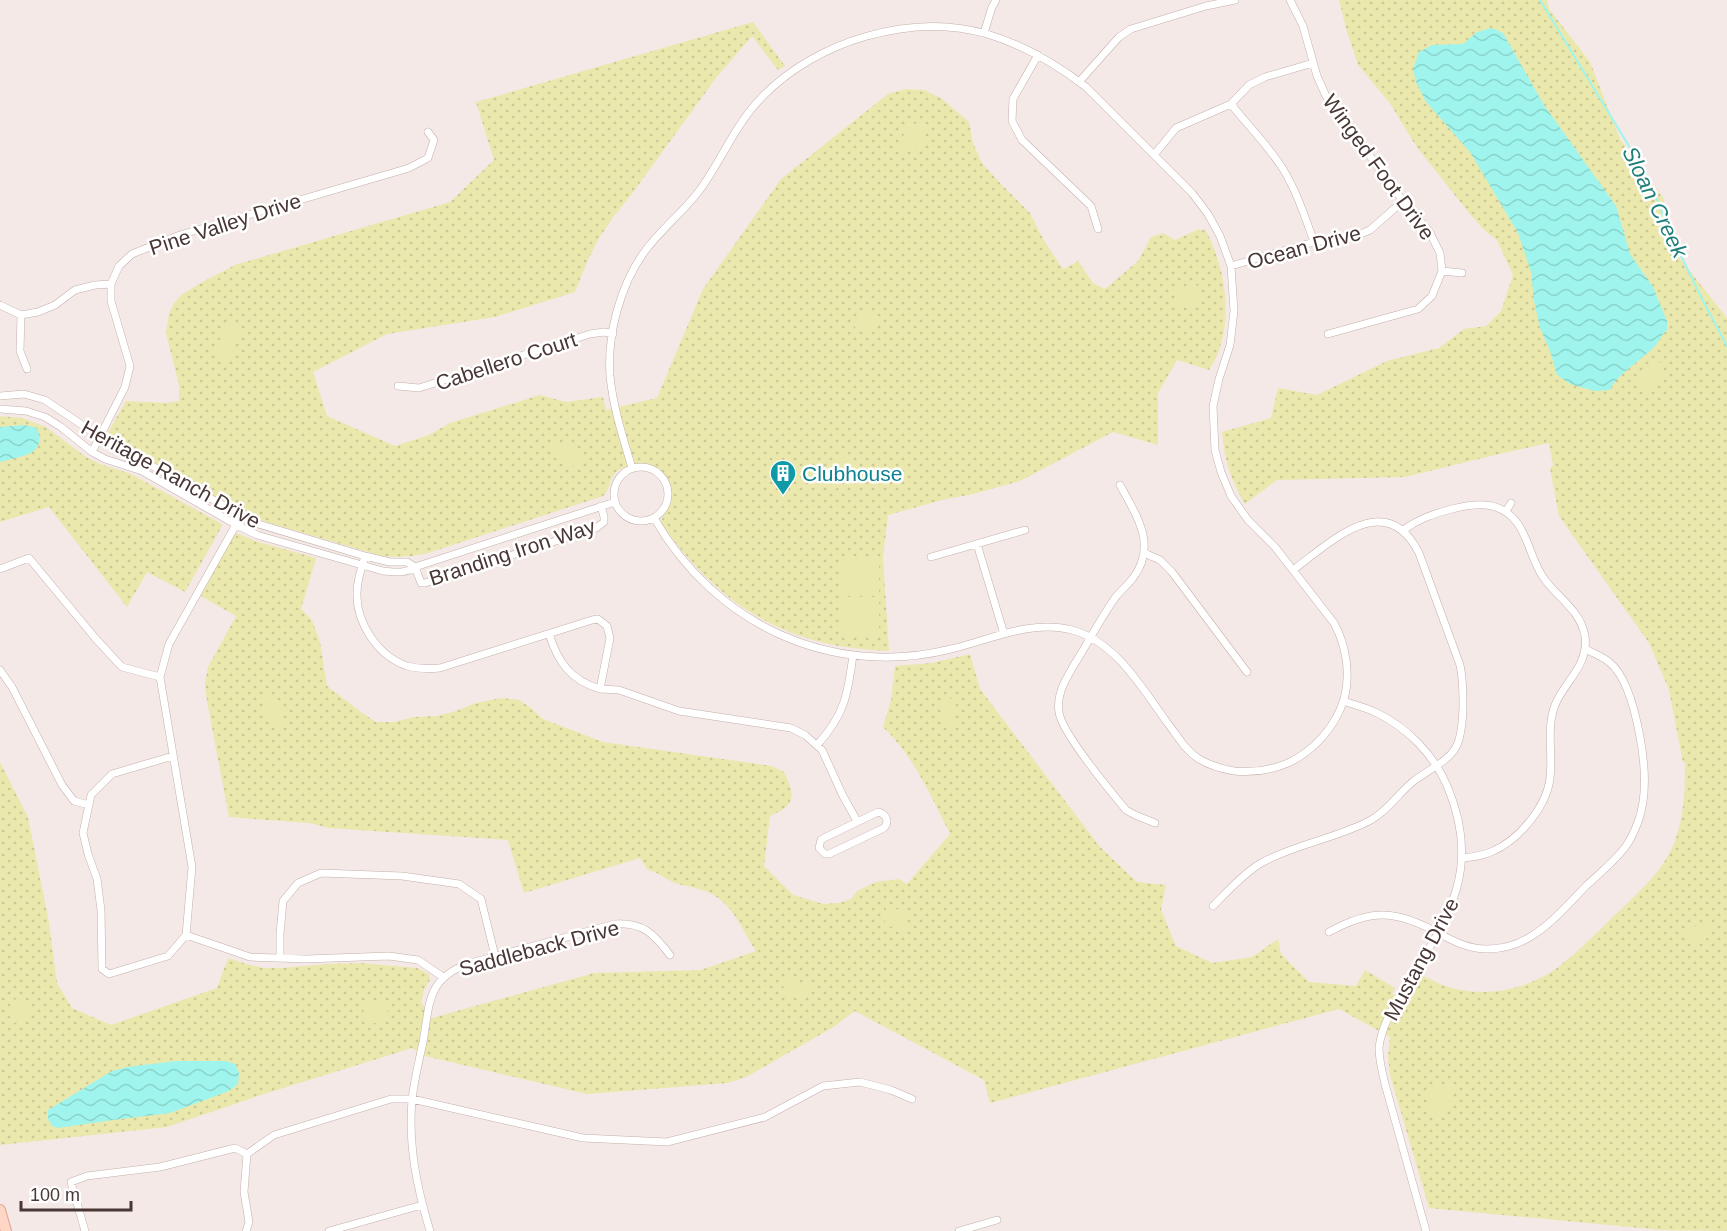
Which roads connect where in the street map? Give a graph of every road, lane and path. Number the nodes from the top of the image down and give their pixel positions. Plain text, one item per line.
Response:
1 (996, 0) edge
2 (1235, 0) edge
3 (1290, 0) edge
4 (1205, 3) edge
5 (984, 33) junction
6 (1038, 55) junction
7 (1314, 63) junction
8 (1079, 82) junction
9 (1231, 104) junction
10 (428, 132) dead end
11 (1154, 155) junction
12 (1404, 201) junction
13 (1098, 229) dead end
14 (1314, 242) junction
15 (1230, 266) junction
16 (1442, 271) junction
17 (1462, 273) dead end
18 (111, 284) junction
19 (0, 305) edge
20 (21, 315) junction
21 (613, 334) junction
22 (1328, 334) dead end
23 (27, 369) dead end
24 (398, 386) dead end
25 (0, 396) edge
26 (0, 409) edge
27 (100, 437) junction
28 (92, 452) junction
29 (632, 468) junction
30 (1120, 485) dead end
31 (615, 502) junction
32 (1511, 503) dead end
33 (601, 506) junction
34 (1506, 511) junction
35 (241, 516) junction
36 (654, 518) junction
37 (235, 524) junction
38 (1025, 531) dead end
39 (1402, 531) junction
40 (977, 544) junction
41 (1144, 553) junction
42 (365, 556) junction
43 (931, 557) dead end
44 (362, 566) junction
45 (415, 567) junction
46 (0, 569) edge
47 (1293, 570) junction
48 (549, 634) junction
49 (1004, 634) junction
50 (1091, 637) junction
51 (1585, 649) junction
52 (853, 655) junction
53 (0, 670) edge
54 (1247, 672) dead end
55 (160, 677) junction
56 (600, 689) junction
57 (1343, 701) junction
58 (818, 745) junction
59 (173, 756) junction
60 (1437, 766) junction
61 (89, 805) junction
62 (857, 821) junction
63 (1155, 823) dead end
64 (1462, 858) junction
65 (1213, 906) dead end
66 (1329, 932) dead end
67 (1439, 934) junction
68 (186, 935) junction
69 (670, 955) dead end
70 (495, 956) junction
71 (280, 958) junction
72 (442, 977) junction
73 (912, 1098) dead end
74 (412, 1099) junction
75 (247, 1154) junction
76 (422, 1205) junction
77 (0, 1210) edge
78 (997, 1220) dead end
79 (6, 1231) edge
80 (86, 1231) edge
81 (246, 1231) edge
82 (329, 1231) edge
83 (430, 1231) edge
84 (959, 1231) edge
85 (1426, 1231) edge

1 - 5 street
2 - 4 street
3 - 7 street, Winged Foot Drive
4 - 8 street
5 - 6 street
5 - 21 street
6 - 8 street
6 - 13 street
7 - 9 street
7 - 12 street, Winged Foot Drive
8 - 11 street
9 - 11 street
9 - 14 street
10 - 18 street, Pine Valley Drive
11 - 15 street
12 - 14 street, Ocean Drive
12 - 16 street, Winged Foot Drive
14 - 15 street, Ocean Drive
15 - 47 street
16 - 17 street
16 - 22 street
18 - 20 street
18 - 27 street
19 - 20 street
20 - 23 street
21 - 24 street, Cabellero Court
21 - 29 street
25 - 27 street, Heritage Ranch Drive
26 - 28 street, Heritage Ranch Drive
27 - 28 street
27 - 35 street, Heritage Ranch Drive
28 - 37 street, Heritage Ranch Drive
29 - 31 street
29 - 36 street
30 - 41 street
31 - 33 street, Heritage Ranch Drive
31 - 36 street
32 - 34 street
33 - 45 street, Heritage Ranch Drive
33 - 45 street, Branding Iron Way
34 - 39 street
34 - 51 street
35 - 37 street
35 - 42 street, Heritage Ranch Drive
36 - 52 street
37 - 44 street, Heritage Ranch Drive
37 - 55 street
38 - 40 street
39 - 47 street
39 - 60 street
40 - 43 street
40 - 49 street
41 - 50 street
41 - 54 street
42 - 44 street
42 - 45 street, Heritage Ranch Drive
44 - 45 street, Heritage Ranch Drive
44 - 48 street
46 - 55 street
47 - 57 street
48 - 56 street
48 - 56 street
49 - 50 street
49 - 52 street
50 - 57 street
50 - 63 street
51 - 64 street
51 - 67 street
52 - 58 street
53 - 61 street
55 - 59 street
56 - 58 street
57 - 60 street, Mustang Drive
58 - 62 street
59 - 61 street
59 - 68 street
60 - 64 street, Mustang Drive
60 - 65 street
61 - 68 street
62 - 62 street
64 - 67 street, Mustang Drive
66 - 67 street
67 - 85 street, Mustang Drive
68 - 71 street
69 - 70 street, Saddleback Drive
70 - 71 street
70 - 72 street, Saddleback Drive
71 - 72 street
72 - 74 street, Saddleback Drive
73 - 74 street
74 - 75 street
74 - 76 street, Saddleback Drive
75 - 80 street
75 - 81 street
76 - 82 street
76 - 83 street, Saddleback Drive
77 - 79 main road
78 - 84 street

